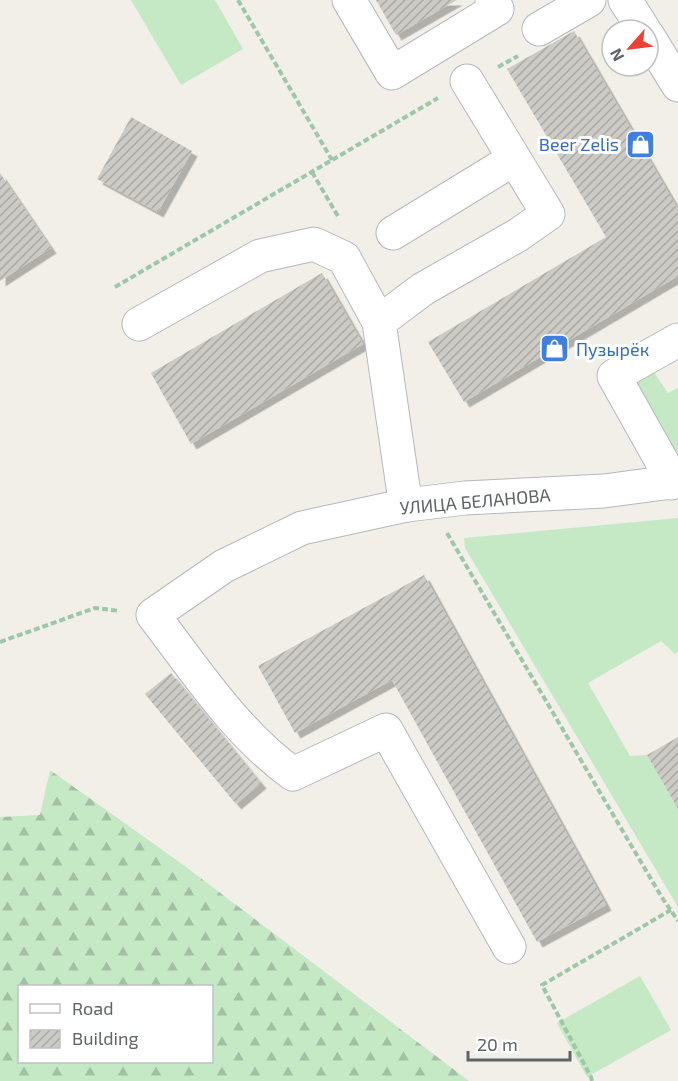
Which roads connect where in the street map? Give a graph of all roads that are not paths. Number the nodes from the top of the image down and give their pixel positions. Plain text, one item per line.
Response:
1 (349, 0) edge
2 (492, 0) edge
3 (590, 0) edge
4 (625, 0) edge
5 (636, 18) edge
6 (530, 41) road end
7 (660, 56) edge
8 (467, 81) road end
9 (678, 85) edge
10 (514, 159) junction
11 (393, 233) dead end
12 (380, 322) junction
13 (139, 324) dead end
14 (678, 340) edge
15 (675, 482) edge
16 (407, 505) junction
17 (509, 947) dead end

1 - 2 street
3 - 6 street
4 - 5 street
7 - 9 street
8 - 10 street
10 - 11 street
10 - 12 street
12 - 13 street
12 - 16 street
14 - 15 street
15 - 16 street, УЛИЦА БЕЛАНОВА
16 - 17 street, УЛИЦА БЕЛАНОВА

